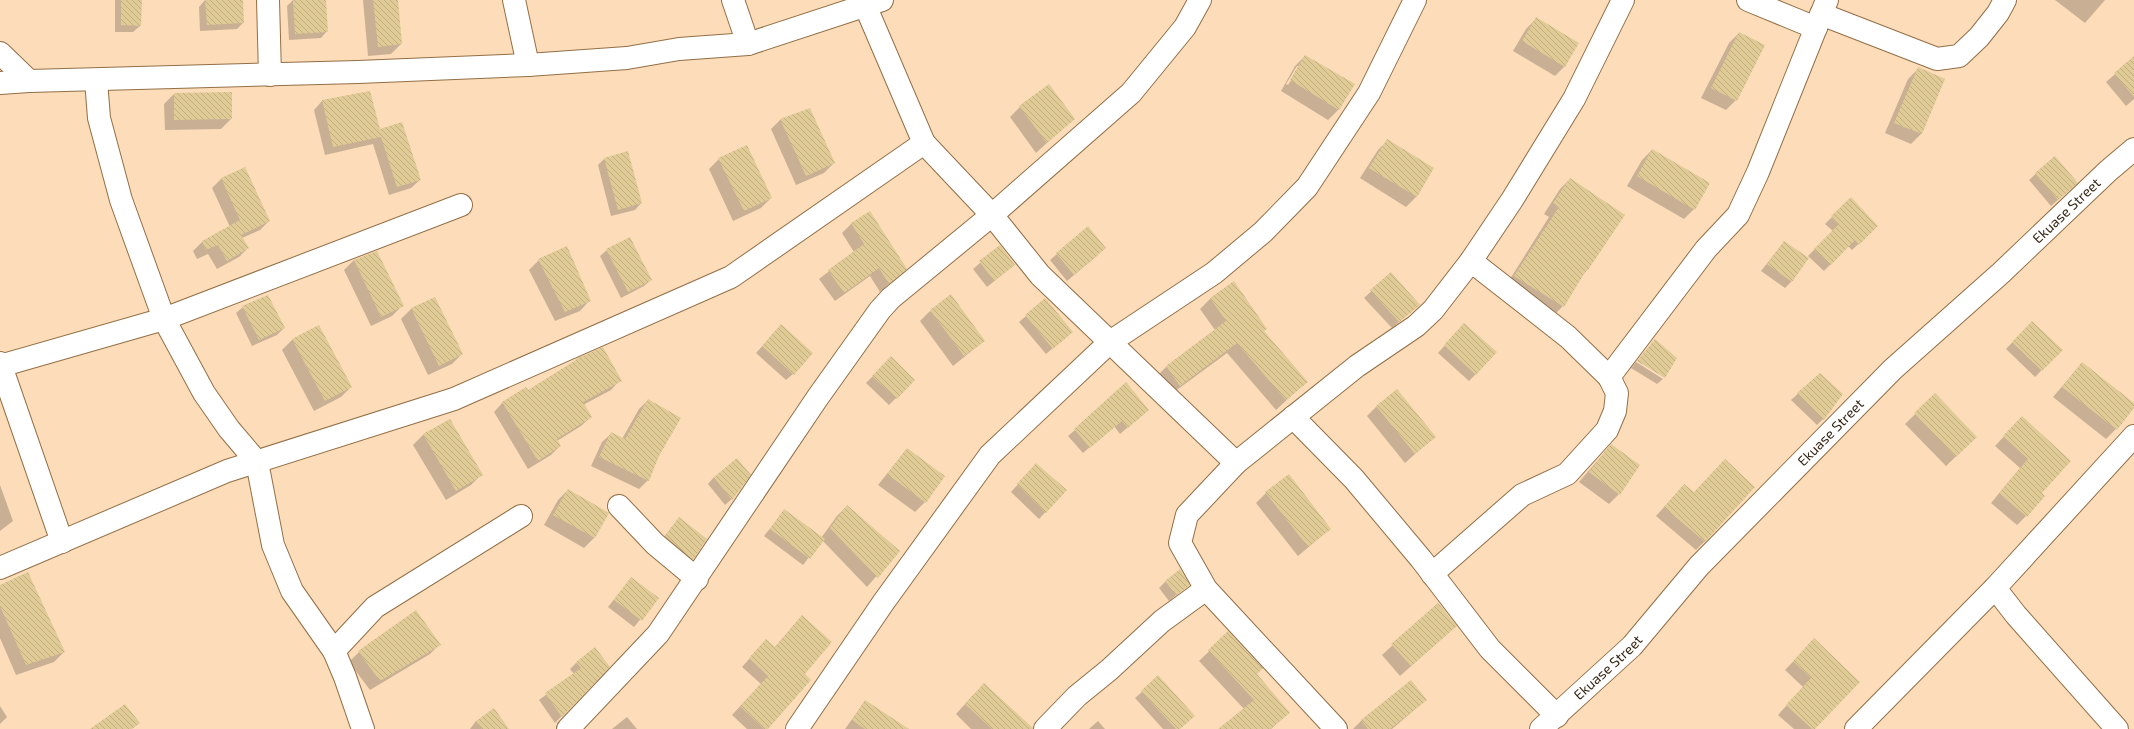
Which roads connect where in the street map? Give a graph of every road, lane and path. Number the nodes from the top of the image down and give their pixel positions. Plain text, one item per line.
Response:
1 (268, 0) edge
2 (514, 0) edge
3 (733, 0) edge
4 (1200, 0) edge
5 (1415, 0) edge
6 (1623, 0) edge
7 (1748, 0) edge
8 (2005, 0) edge
9 (873, 2) edge
10 (1821, 14) edge
11 (748, 44) junction
12 (0, 54) edge
13 (528, 65) junction
14 (270, 75) junction
15 (96, 80) junction
16 (28, 81) junction
17 (0, 83) edge
18 (924, 143) junction
19 (2134, 149) edge
20 (461, 205) dead end
21 (992, 215) junction
22 (1471, 261) junction
23 (164, 319) junction
24 (1110, 342) junction
25 (0, 365) edge
26 (1609, 377) junction
27 (1293, 418) junction
28 (229, 429) junction
29 (2134, 436) edge
30 (256, 462) junction
31 (1236, 463) junction
32 (226, 471) junction
33 (619, 506) dead end
34 (521, 516) dead end
35 (62, 542) junction
36 (0, 568) edge
37 (1432, 574) junction
38 (697, 579) junction
39 (1995, 588) junction
40 (1206, 589) junction
41 (334, 651) junction
42 (1549, 723) edge
43 (1862, 727) edge
44 (363, 729) edge
45 (568, 729) edge
46 (797, 729) edge
47 (1045, 729) edge
48 (1336, 729) edge
49 (2117, 729) edge

1 - 14 street
2 - 13 street
3 - 11 street
4 - 21 street
5 - 24 street
6 - 22 street
7 - 10 street
8 - 10 street
9 - 11 street
9 - 18 street
10 - 26 street
11 - 13 street
12 - 16 street
13 - 14 street
14 - 15 street
15 - 16 street
15 - 23 street
16 - 17 street
18 - 21 street
18 - 30 street
19 - 42 street, Ekuase Street
20 - 23 street
21 - 24 street
21 - 38 street
22 - 26 street
22 - 27 street
23 - 25 street
23 - 28 street
24 - 31 street
24 - 46 street
25 - 35 street
26 - 37 street
27 - 31 street
27 - 37 street
28 - 30 street
28 - 32 street
29 - 39 street
30 - 32 street
30 - 41 street
31 - 40 street
32 - 35 street
33 - 38 street
34 - 41 street
35 - 36 street
37 - 42 street
38 - 45 street
39 - 43 street
39 - 49 street
40 - 47 street
40 - 48 street
41 - 44 street

